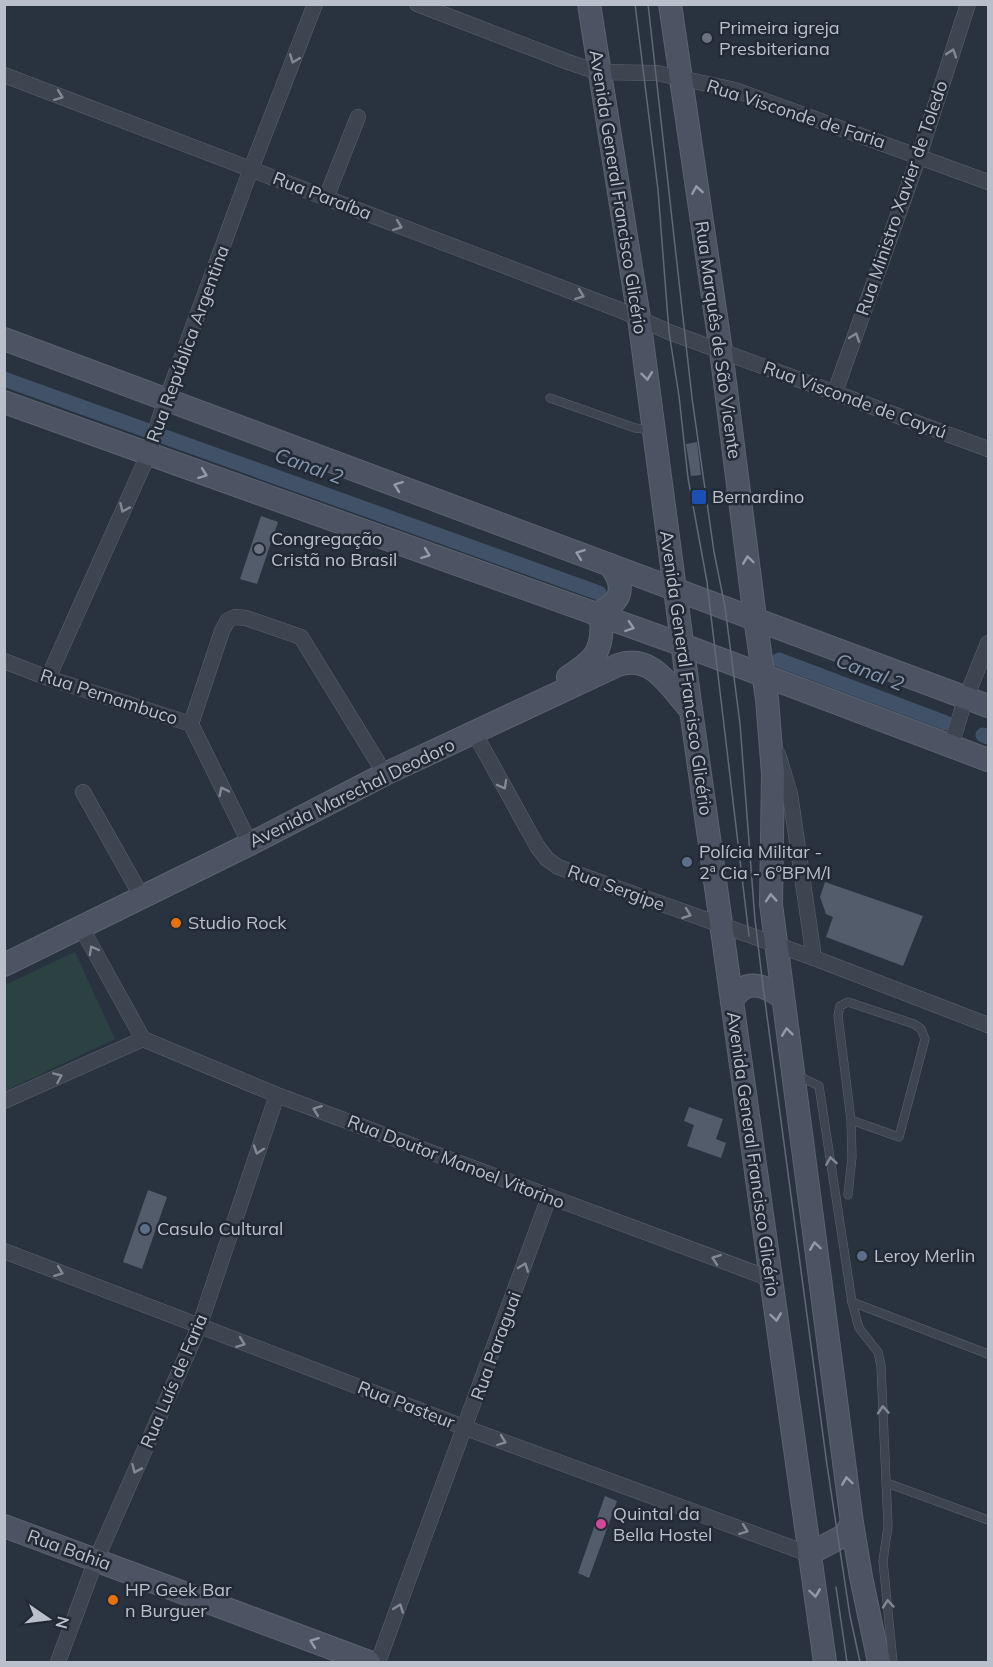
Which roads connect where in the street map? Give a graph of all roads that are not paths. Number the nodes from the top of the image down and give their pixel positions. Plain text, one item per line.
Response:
1 (315, 4) edge
2 (417, 4) edge
3 (589, 4) edge
4 (670, 4) edge
5 (968, 4) edge
6 (598, 72) junction
7 (4, 75) edge
8 (680, 78) junction
9 (358, 117) dead end
10 (919, 156) junction
11 (251, 169) junction
12 (988, 182) edge
13 (326, 198) junction
14 (639, 318) junction
15 (4, 339) edge
16 (721, 351) junction
17 (835, 392) junction
18 (550, 398) dead end
19 (4, 402) edge
20 (163, 407) junction
21 (654, 430) junction
22 (150, 447) junction
23 (988, 449) edge
24 (610, 565) junction
25 (675, 589) junction
26 (598, 615) junction
27 (755, 618) junction
28 (988, 643) edge
29 (683, 645) junction
30 (4, 661) edge
31 (762, 675) junction
32 (48, 678) junction
33 (966, 698) junction
34 (988, 706) edge
35 (691, 710) junction
36 (517, 711) junction
37 (191, 724) junction
38 (770, 728) junction
39 (475, 734) junction
40 (951, 746) junction
41 (988, 760) edge
42 (386, 774) junction
43 (84, 792) dead end
44 (250, 844) junction
45 (142, 897) junction
46 (721, 926) junction
47 (81, 927) junction
48 (776, 945) junction
49 (814, 958) junction
50 (4, 965) edge
51 (783, 998) junction
52 (732, 1001) junction
53 (988, 1025) edge
54 (143, 1039) junction
55 (792, 1072) junction
56 (277, 1095) junction
57 (4, 1101) edge
58 (851, 1120) junction
59 (848, 1195) dead end
60 (549, 1197) junction
61 (4, 1251) edge
62 (771, 1279) junction
63 (852, 1302) junction
64 (199, 1327) junction
65 (988, 1354) edge
66 (466, 1428) junction
67 (887, 1483) junction
68 (988, 1520) edge
69 (852, 1523) junction
70 (4, 1526) edge
71 (809, 1554) junction
72 (96, 1560) junction
73 (58, 1662) edge
74 (369, 1662) edge
75 (378, 1662) edge
76 (825, 1662) edge
77 (879, 1662) edge
78 (893, 1662) edge

1 -> 11 street, Rua República Argentina
2 - 6 street, Rua Visconde de Faria
3 - 6 main road, Avenida General Francisco Glicério
4 - 8 main road, Rua Marquês de São Vicente
10 -> 5 street, Rua Ministro Xavier de Toledo
6 - 8 street, Rua Visconde de Faria
6 - 14 main road, Avenida General Francisco Glicério
7 -> 11 street, Rua Paraíba
8 - 10 street, Rua Visconde de Faria
16 -> 8 main road, Rua Marquês de São Vicente
9 - 13 street
10 - 12 street, Rua Visconde de Faria
17 -> 10 street, Rua Ministro Xavier de Toledo
11 - 13 street, Rua Paraíba
11 - 20 street, Rua República Argentina
13 -> 14 street, Rua Paraíba
14 - 16 street, Rua Paraíba
14 -> 21 main road, Avenida General Francisco Glicério
15 - 20 main road
16 - 17 street, Rua Visconde de Cayrú
27 -> 16 main road, Rua Marquês de São Vicente
17 - 23 street, Rua Visconde de Cayrú
18 - 21 lane
19 - 22 main road
20 - 22 street, Rua República Argentina
24 -> 20 main road
21 - 25 main road, Avenida General Francisco Glicério
22 -> 26 main road
22 -> 32 street, Rua República Argentina
24 - 25 main road
24 - 26 main road
25 - 27 main road
25 - 29 main road, Avenida General Francisco Glicério
26 -> 29 main road
26 - 36 main road
27 - 31 main road, Rua Marquês de São Vicente
27 - 33 main road
28 - 33 street
29 - 31 main road
29 - 35 main road, Avenida General Francisco Glicério
30 - 32 street, Rua Pernambuco
31 - 38 main road, Rua Marquês de São Vicente
31 - 40 main road
32 - 37 street, Rua Pernambuco
33 - 34 main road
33 - 40 street
35 - 36 main road, Avenida Marechal Deodoro
35 - 46 main road, Avenida General Francisco Glicério
36 - 39 main road, Avenida Marechal Deodoro
37 - 42 street
44 -> 37 street, Rua Pernambuco
48 -> 38 main road
38 - 49 street, Rua Marquês de São Vicente
39 - 42 main road, Avenida Marechal Deodoro
39 -> 46 street, Rua Sergipe
40 - 41 main road
42 - 44 main road, Avenida Marechal Deodoro
43 - 45 street
44 - 45 main road, Avenida Marechal Deodoro
45 - 47 main road, Avenida Marechal Deodoro
46 - 48 street, Rua Sergipe
46 - 52 main road, Avenida General Francisco Glicério
47 - 50 main road, Avenida Marechal Deodoro
54 -> 47 street
48 - 49 street, Rua Sergipe
48 - 51 main road
49 - 53 street, Rua Sergipe
51 - 52 main road
55 -> 51 main road
52 - 62 main road, Avenida General Francisco Glicério
54 - 56 street, Rua Doutor Manoel Vitorino
57 -> 54 street
63 -> 55 lane
69 -> 55 main road
60 -> 56 street, Rua Doutor Manoel Vitorino
56 -> 64 street, Rua Luís de Faria
58 - 58 lane
58 - 59 lane
62 -> 60 street, Rua Doutor Manoel Vitorino
66 -> 60 street, Rua Paraguai
61 -> 64 street, Rua Pasteur
62 -> 71 main road, Avenida General Francisco Glicério
63 - 65 lane
67 -> 63 lane
64 -> 66 street, Rua Pasteur
64 -> 72 street, Rua Luís de Faria
66 -> 71 street, Rua Pasteur
75 -> 66 street, Rua Paraguai
67 - 68 lane
78 -> 67 lane
69 - 71 main road
69 - 77 main road
70 - 72 main road, Rua Bahia
71 -> 76 main road, Avenida General Francisco Glicério
72 - 73 street, Rua Luís de Faria
74 -> 72 main road, Rua Bahia

